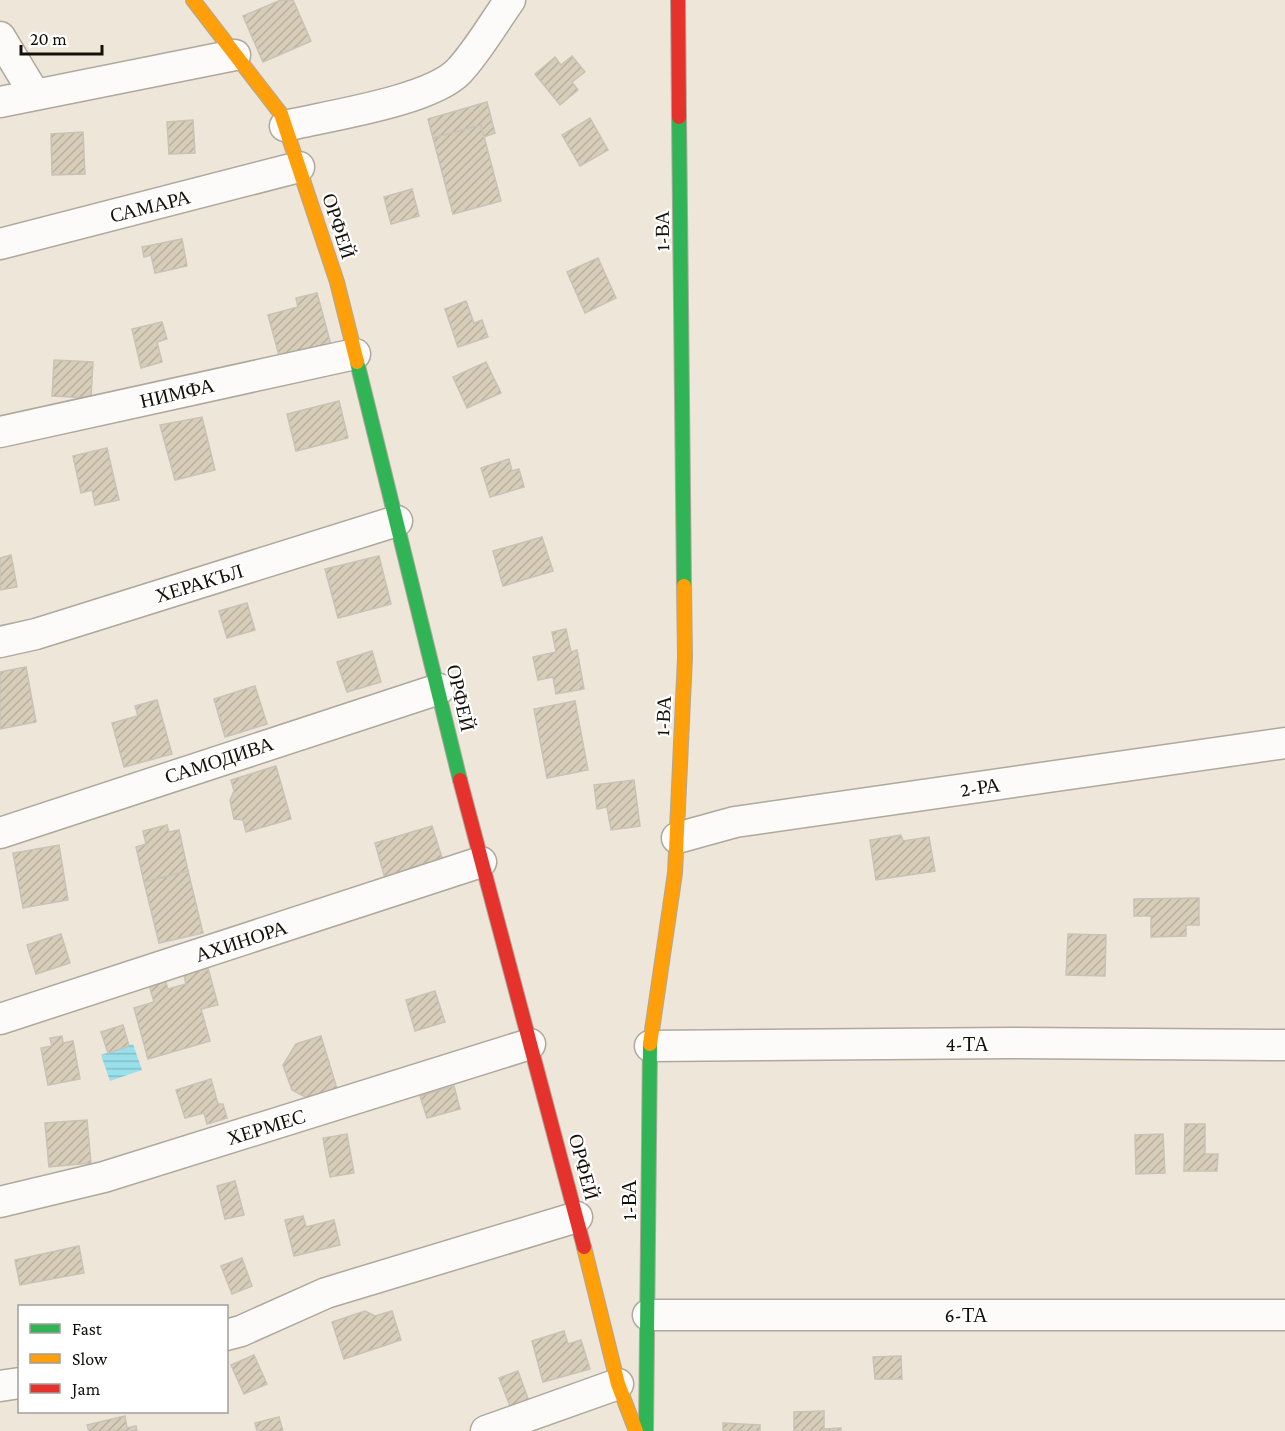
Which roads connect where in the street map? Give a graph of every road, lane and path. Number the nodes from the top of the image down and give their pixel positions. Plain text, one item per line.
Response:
1 (193, 0) edge
2 (510, 0) edge
3 (678, 0) edge
4 (0, 37) edge
5 (235, 55) junction
6 (35, 95) junction
7 (0, 102) edge
8 (285, 126) junction
9 (300, 167) junction
10 (0, 244) edge
11 (355, 354) junction
12 (0, 432) edge
13 (397, 521) junction
14 (0, 642) edge
15 (439, 689) junction
16 (1285, 743) edge
17 (0, 833) edge
18 (677, 838) junction
19 (482, 862) junction
20 (0, 1019) edge
21 (530, 1044) junction
22 (1285, 1045) edge
23 (650, 1046) junction
24 (0, 1202) edge
25 (577, 1217) junction
26 (648, 1315) junction
27 (1285, 1315) edge
28 (228, 1334) edge
29 (18, 1383) edge
30 (618, 1384) junction
31 (0, 1386) edge
32 (486, 1431) edge
33 (636, 1431) edge
34 (646, 1431) edge

1 - 5 street, ОРФЕЙ
2 - 8 street
3 - 18 street, 1-ВА
4 - 6 street
5 - 6 street
5 - 8 street, ОРФЕЙ
6 - 7 street
8 - 9 street, ОРФЕЙ
9 - 10 street, САМАРА
9 - 11 street, ОРФЕЙ
11 - 12 street, НИМФА
11 - 13 street, ОРФЕЙ
13 - 14 street, ХЕРАКЪЛ
13 - 15 street, ОРФЕЙ
15 - 17 street, САМОДИВА
15 - 19 street, ОРФЕЙ
16 - 18 street, 2-РА
18 - 23 street, 1-ВА
19 - 20 street, АХИНОРА
19 - 21 street, ОРФЕЙ
21 - 24 street, ХЕРМЕС
21 - 25 street, ОРФЕЙ
22 - 23 street, 4-ТА
23 - 26 street, 1-ВА
25 - 28 street
25 - 30 street, ОРФЕЙ
26 - 27 street, 6-ТА
26 - 34 street, 1-ВА
29 - 31 street
30 - 32 street
30 - 33 street, ОРФЕЙ

